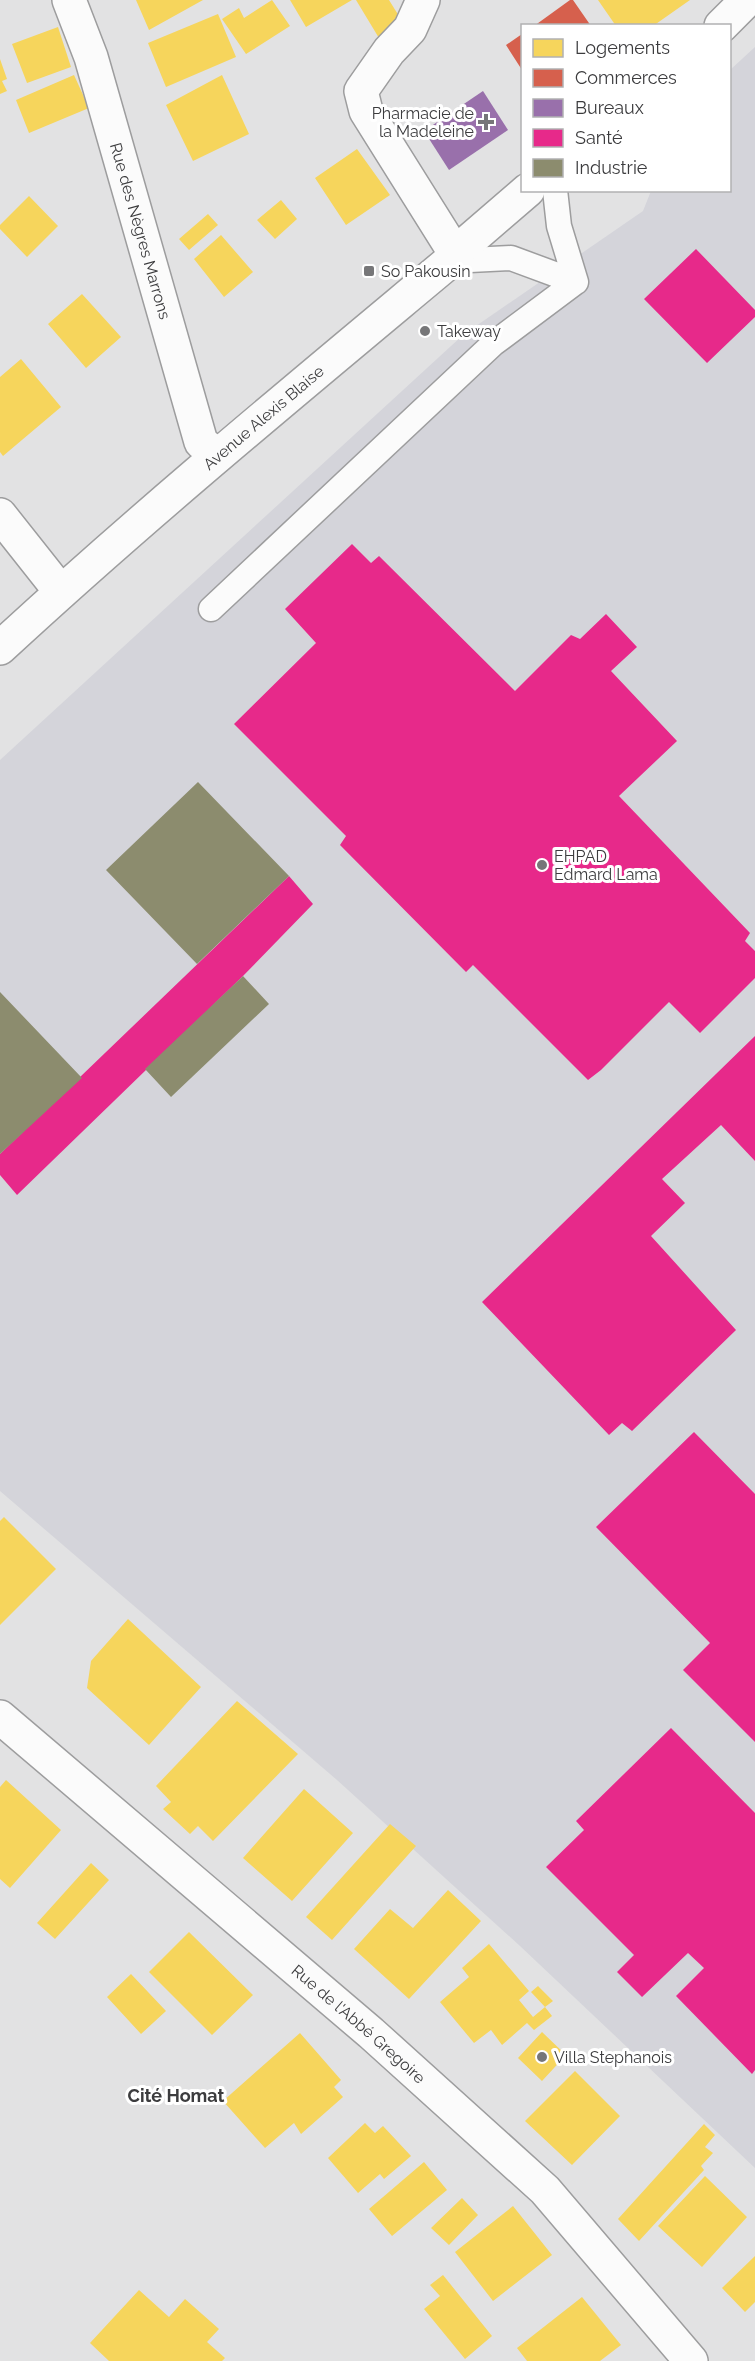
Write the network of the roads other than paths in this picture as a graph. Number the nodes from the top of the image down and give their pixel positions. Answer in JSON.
{"nodes":[{"id":1,"x":69,"y":0,"type":"edge"},
{"id":2,"x":423,"y":0,"type":"edge"},
{"id":3,"x":747,"y":0,"type":"edge"},
{"id":4,"x":723,"y":24,"type":"edge"},
{"id":5,"x":526,"y":192,"type":"edge"},
{"id":6,"x":555,"y":192,"type":"edge"},
{"id":7,"x":452,"y":257,"type":"junction"},
{"id":8,"x":576,"y":282,"type":"junction"},
{"id":9,"x":217,"y":456,"type":"junction"},
{"id":10,"x":0,"y":515,"type":"edge"},
{"id":11,"x":61,"y":592,"type":"junction"},
{"id":12,"x":211,"y":609,"type":"dead end"},
{"id":13,"x":0,"y":648,"type":"edge"},
{"id":14,"x":0,"y":1717,"type":"edge"},
{"id":15,"x":691,"y":2361,"type":"edge"}],
"edges":[{"from":1,"to":9,"type":"street","name":"Rue des Nègres Marrons"},
{"from":2,"to":7,"type":"street"},
{"from":3,"to":4,"type":"street"},
{"from":5,"to":7,"type":"street","name":"Avenue Alexis Blaise"},
{"from":6,"to":8,"type":"lane"},
{"from":7,"to":8,"type":"lane"},
{"from":7,"to":9,"type":"street","name":"Avenue Alexis Blaise"},
{"from":8,"to":12,"type":"lane"},
{"from":9,"to":11,"type":"street","name":"Avenue Alexis Blaise"},
{"from":10,"to":11,"type":"street"},
{"from":11,"to":13,"type":"street","name":"Avenue Alexis Blaise"},
{"from":14,"to":15,"type":"street","name":"Rue de l'Abbé Gregoire"}]}
